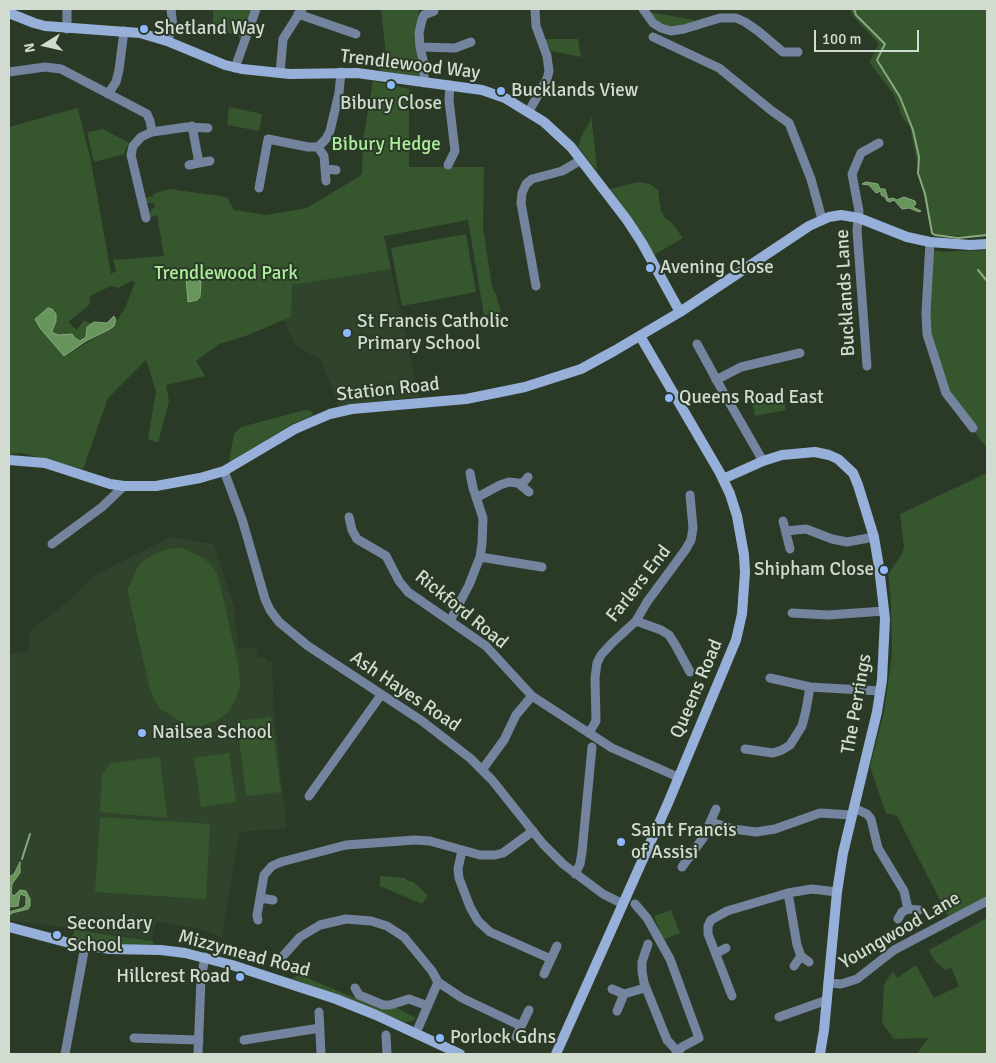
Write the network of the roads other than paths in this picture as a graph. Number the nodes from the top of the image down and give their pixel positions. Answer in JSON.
{"nodes":[{"id":1,"x":67,"y":9,"type":"edge"},
{"id":2,"x":171,"y":9,"type":"edge"},
{"id":3,"x":256,"y":9,"type":"edge"},
{"id":4,"x":536,"y":9,"type":"edge"},
{"id":5,"x":643,"y":9,"type":"edge"},
{"id":6,"x":434,"y":11,"type":"dead end"},
{"id":7,"x":300,"y":12,"type":"edge"},
{"id":8,"x":422,"y":12,"type":"edge"},
{"id":9,"x":9,"y":13,"type":"edge"},
{"id":10,"x":67,"y":29,"type":"junction"},
{"id":11,"x":124,"y":31,"type":"junction"},
{"id":12,"x":351,"y":34,"type":"dead end"},
{"id":13,"x":653,"y":37,"type":"dead end"},
{"id":14,"x":167,"y":41,"type":"junction"},
{"id":15,"x":472,"y":42,"type":"dead end"},
{"id":16,"x":420,"y":47,"type":"junction"},
{"id":17,"x":798,"y":52,"type":"dead end"},
{"id":18,"x":235,"y":68,"type":"junction"},
{"id":19,"x":9,"y":72,"type":"edge"},
{"id":20,"x":341,"y":72,"type":"junction"},
{"id":21,"x":280,"y":73,"type":"junction"},
{"id":22,"x":424,"y":82,"type":"junction"},
{"id":23,"x":450,"y":85,"type":"junction"},
{"id":24,"x":108,"y":94,"type":"junction"},
{"id":25,"x":529,"y":111,"type":"junction"},
{"id":26,"x":192,"y":126,"type":"junction"},
{"id":27,"x":208,"y":128,"type":"dead end"},
{"id":28,"x":152,"y":132,"type":"junction"},
{"id":29,"x":879,"y":143,"type":"dead end"},
{"id":30,"x":318,"y":147,"type":"junction"},
{"id":31,"x":581,"y":160,"type":"junction"},
{"id":32,"x":210,"y":161,"type":"dead end"},
{"id":33,"x":199,"y":163,"type":"junction"},
{"id":34,"x":189,"y":165,"type":"dead end"},
{"id":35,"x":448,"y":165,"type":"dead end"},
{"id":36,"x":325,"y":169,"type":"junction"},
{"id":37,"x":336,"y":170,"type":"dead end"},
{"id":38,"x":326,"y":181,"type":"dead end"},
{"id":39,"x":259,"y":188,"type":"dead end"},
{"id":40,"x":146,"y":218,"type":"dead end"},
{"id":41,"x":858,"y":218,"type":"junction"},
{"id":42,"x":822,"y":219,"type":"junction"},
{"id":43,"x":930,"y":242,"type":"junction"},
{"id":44,"x":987,"y":244,"type":"edge"},
{"id":45,"x":536,"y":286,"type":"dead end"},
{"id":46,"x":680,"y":312,"type":"junction"},
{"id":47,"x":640,"y":336,"type":"junction"},
{"id":48,"x":702,"y":347,"type":"dead end"},
{"id":49,"x":796,"y":357,"type":"dead end"},
{"id":50,"x":867,"y":366,"type":"dead end"},
{"id":51,"x":716,"y":380,"type":"junction"},
{"id":52,"x":973,"y":428,"type":"dead end"},
{"id":53,"x":9,"y":460,"type":"edge"},
{"id":54,"x":763,"y":460,"type":"junction"},
{"id":55,"x":224,"y":470,"type":"junction"},
{"id":56,"x":470,"y":473,"type":"dead end"},
{"id":57,"x":528,"y":477,"type":"dead end"},
{"id":58,"x":723,"y":479,"type":"junction"},
{"id":59,"x":521,"y":485,"type":"junction"},
{"id":60,"x":124,"y":486,"type":"junction"},
{"id":61,"x":529,"y":492,"type":"dead end"},
{"id":62,"x":690,"y":495,"type":"dead end"},
{"id":63,"x":476,"y":498,"type":"junction"},
{"id":64,"x":347,"y":520,"type":"dead end"},
{"id":65,"x":783,"y":521,"type":"dead end"},
{"id":66,"x":786,"y":532,"type":"junction"},
{"id":67,"x":874,"y":537,"type":"junction"},
{"id":68,"x":52,"y":544,"type":"dead end"},
{"id":69,"x":790,"y":549,"type":"dead end"},
{"id":70,"x":480,"y":557,"type":"junction"},
{"id":71,"x":542,"y":567,"type":"dead end"},
{"id":72,"x":884,"y":611,"type":"junction"},
{"id":73,"x":798,"y":616,"type":"dead end"},
{"id":74,"x":450,"y":621,"type":"junction"},
{"id":75,"x":636,"y":621,"type":"junction"},
{"id":76,"x":690,"y":667,"type":"dead end"},
{"id":77,"x":770,"y":678,"type":"dead end"},
{"id":78,"x":810,"y":687,"type":"junction"},
{"id":79,"x":880,"y":691,"type":"junction"},
{"id":80,"x":381,"y":695,"type":"junction"},
{"id":81,"x":532,"y":696,"type":"junction"},
{"id":82,"x":589,"y":733,"type":"junction"},
{"id":83,"x":592,"y":747,"type":"dead end"},
{"id":84,"x":745,"y":749,"type":"dead end"},
{"id":85,"x":482,"y":770,"type":"junction"},
{"id":86,"x":678,"y":777,"type":"junction"},
{"id":87,"x":310,"y":796,"type":"dead end"},
{"id":88,"x":716,"y":809,"type":"dead end"},
{"id":89,"x":853,"y":812,"type":"junction"},
{"id":90,"x":711,"y":822,"type":"junction"},
{"id":91,"x":533,"y":831,"type":"junction"},
{"id":92,"x":462,"y":850,"type":"junction"},
{"id":93,"x":687,"y":864,"type":"dead end"},
{"id":94,"x":574,"y":874,"type":"junction"},
{"id":95,"x":837,"y":892,"type":"junction"},
{"id":96,"x":788,"y":893,"type":"junction"},
{"id":97,"x":260,"y":898,"type":"junction"},
{"id":98,"x":273,"y":900,"type":"dead end"},
{"id":99,"x":987,"y":901,"type":"edge"},
{"id":100,"x":623,"y":904,"type":"junction"},
{"id":101,"x":635,"y":904,"type":"dead end"},
{"id":102,"x":908,"y":909,"type":"junction"},
{"id":103,"x":920,"y":910,"type":"dead end"},
{"id":104,"x":898,"y":919,"type":"dead end"},
{"id":105,"x":258,"y":920,"type":"dead end"},
{"id":106,"x":9,"y":927,"type":"edge"},
{"id":107,"x":85,"y":946,"type":"junction"},
{"id":108,"x":557,"y":946,"type":"dead end"},
{"id":109,"x":649,"y":948,"type":"dead end"},
{"id":110,"x":726,"y":948,"type":"dead end"},
{"id":111,"x":717,"y":954,"type":"junction"},
{"id":112,"x":205,"y":957,"type":"junction"},
{"id":113,"x":284,"y":957,"type":"dead end"},
{"id":114,"x":551,"y":959,"type":"junction"},
{"id":115,"x":794,"y":966,"type":"dead end"},
{"id":116,"x":544,"y":974,"type":"dead end"},
{"id":117,"x":438,"y":982,"type":"junction"},
{"id":118,"x":828,"y":984,"type":"junction"},
{"id":119,"x":726,"y":985,"type":"junction"},
{"id":120,"x":355,"y":988,"type":"dead end"},
{"id":121,"x":646,"y":988,"type":"junction"},
{"id":122,"x":717,"y":988,"type":"dead end"},
{"id":123,"x":612,"y":989,"type":"dead end"},
{"id":124,"x":624,"y":994,"type":"junction"},
{"id":125,"x":732,"y":996,"type":"dead end"},
{"id":126,"x":827,"y":1000,"type":"junction"},
{"id":127,"x":428,"y":1006,"type":"junction"},
{"id":128,"x":529,"y":1010,"type":"dead end"},
{"id":129,"x":616,"y":1011,"type":"dead end"},
{"id":130,"x":319,"y":1012,"type":"dead end"},
{"id":131,"x":784,"y":1017,"type":"dead end"},
{"id":132,"x":521,"y":1026,"type":"junction"},
{"id":133,"x":320,"y":1028,"type":"junction"},
{"id":134,"x":416,"y":1033,"type":"junction"},
{"id":135,"x":134,"y":1037,"type":"dead end"},
{"id":136,"x":516,"y":1037,"type":"dead end"},
{"id":137,"x":388,"y":1038,"type":"dead end"},
{"id":138,"x":199,"y":1040,"type":"junction"},
{"id":139,"x":244,"y":1040,"type":"dead end"},
{"id":140,"x":677,"y":1053,"type":"edge"},
{"id":141,"x":65,"y":1054,"type":"edge"},
{"id":142,"x":198,"y":1054,"type":"edge"},
{"id":143,"x":321,"y":1054,"type":"edge"},
{"id":144,"x":387,"y":1054,"type":"edge"},
{"id":145,"x":460,"y":1054,"type":"edge"},
{"id":146,"x":556,"y":1054,"type":"edge"},
{"id":147,"x":820,"y":1054,"type":"edge"}],
"edges":[{"from":1,"to":10,"type":"street"},
{"from":2,"to":14,"type":"street"},
{"from":3,"to":18,"type":"street"},
{"from":4,"to":25,"type":"street"},
{"from":5,"to":17,"type":"street"},
{"from":6,"to":8,"type":"street"},
{"from":7,"to":12,"type":"street"},
{"from":7,"to":21,"type":"street"},
{"from":8,"to":16,"type":"street"},
{"from":9,"to":10,"type":"street","name":"Trendlewood Way"},
{"from":10,"to":11,"type":"street","name":"Trendlewood Way"},
{"from":11,"to":14,"type":"street","name":"Trendlewood Way"},
{"from":11,"to":24,"type":"street"},
{"from":13,"to":42,"type":"street"},
{"from":14,"to":18,"type":"street","name":"Trendlewood Way"},
{"from":15,"to":16,"type":"street"},
{"from":16,"to":22,"type":"street"},
{"from":18,"to":21,"type":"street","name":"Trendlewood Way"},
{"from":19,"to":24,"type":"street"},
{"from":20,"to":21,"type":"street","name":"Trendlewood Way"},
{"from":20,"to":22,"type":"street","name":"Trendlewood Way"},
{"from":20,"to":30,"type":"street"},
{"from":22,"to":23,"type":"street","name":"Trendlewood Way"},
{"from":23,"to":25,"type":"street","name":"Trendlewood Way"},
{"from":23,"to":35,"type":"street"},
{"from":24,"to":28,"type":"street"},
{"from":25,"to":31,"type":"street","name":"Trendlewood Way"},
{"from":26,"to":27,"type":"street"},
{"from":26,"to":28,"type":"street"},
{"from":26,"to":33,"type":"street"},
{"from":28,"to":40,"type":"street"},
{"from":29,"to":41,"type":"street","name":"Bucklands Lane"},
{"from":30,"to":36,"type":"street"},
{"from":30,"to":39,"type":"street"},
{"from":31,"to":45,"type":"street"},
{"from":31,"to":46,"type":"street","name":"Trendlewood Way"},
{"from":32,"to":33,"type":"street"},
{"from":33,"to":34,"type":"street"},
{"from":36,"to":37,"type":"street"},
{"from":36,"to":38,"type":"street"},
{"from":41,"to":42,"type":"street"},
{"from":41,"to":43,"type":"street"},
{"from":41,"to":50,"type":"street","name":"Bucklands Lane"},
{"from":42,"to":46,"type":"street","name":"Station Road"},
{"from":43,"to":44,"type":"street"},
{"from":43,"to":52,"type":"street"},
{"from":46,"to":47,"type":"street","name":"Station Road"},
{"from":47,"to":55,"type":"street","name":"Station Road"},
{"from":47,"to":58,"type":"street","name":"Queens Road"},
{"from":48,"to":51,"type":"street"},
{"from":49,"to":51,"type":"street"},
{"from":51,"to":54,"type":"street"},
{"from":53,"to":60,"type":"street","name":"Station Road"},
{"from":54,"to":58,"type":"street","name":"The Perrings"},
{"from":54,"to":67,"type":"street","name":"The Perrings"},
{"from":55,"to":60,"type":"street","name":"Station Road"},
{"from":55,"to":80,"type":"street","name":"Ash Hayes Road"},
{"from":56,"to":63,"type":"street"},
{"from":57,"to":59,"type":"street"},
{"from":58,"to":86,"type":"street","name":"Queens Road"},
{"from":59,"to":61,"type":"street"},
{"from":59,"to":63,"type":"street"},
{"from":60,"to":68,"type":"street"},
{"from":62,"to":75,"type":"street","name":"Farlers End"},
{"from":63,"to":70,"type":"street"},
{"from":64,"to":74,"type":"street","name":"Rickford Road"},
{"from":65,"to":66,"type":"street"},
{"from":66,"to":67,"type":"street"},
{"from":66,"to":69,"type":"street"},
{"from":67,"to":72,"type":"street","name":"The Perrings"},
{"from":70,"to":71,"type":"street"},
{"from":70,"to":74,"type":"street"},
{"from":72,"to":73,"type":"street"},
{"from":72,"to":79,"type":"street","name":"The Perrings"},
{"from":74,"to":81,"type":"street","name":"Rickford Road"},
{"from":75,"to":76,"type":"street"},
{"from":75,"to":82,"type":"street","name":"Farlers End"},
{"from":77,"to":78,"type":"street"},
{"from":78,"to":79,"type":"street"},
{"from":78,"to":84,"type":"street"},
{"from":79,"to":89,"type":"street","name":"The Perrings"},
{"from":80,"to":85,"type":"street","name":"Ash Hayes Road"},
{"from":80,"to":87,"type":"street"},
{"from":81,"to":82,"type":"street","name":"Rickford Road"},
{"from":81,"to":85,"type":"street"},
{"from":82,"to":86,"type":"street","name":"Rickford Road"},
{"from":83,"to":94,"type":"street"},
{"from":85,"to":91,"type":"street","name":"Ash Hayes Road"},
{"from":86,"to":100,"type":"street","name":"Queens Road"},
{"from":88,"to":90,"type":"street"},
{"from":89,"to":90,"type":"street"},
{"from":89,"to":95,"type":"street","name":"The Perrings"},
{"from":89,"to":102,"type":"street"},
{"from":90,"to":93,"type":"street"},
{"from":91,"to":92,"type":"street"},
{"from":91,"to":94,"type":"street","name":"Ash Hayes Road"},
{"from":92,"to":97,"type":"street"},
{"from":92,"to":114,"type":"street"},
{"from":94,"to":100,"type":"street","name":"Ash Hayes Road"},
{"from":95,"to":96,"type":"street"},
{"from":95,"to":118,"type":"street","name":"The Perrings"},
{"from":96,"to":111,"type":"street"},
{"from":96,"to":115,"type":"street"},
{"from":97,"to":98,"type":"street"},
{"from":97,"to":105,"type":"street"},
{"from":99,"to":118,"type":"street","name":"Youngwood Lane"},
{"from":100,"to":146,"type":"street","name":"Queens Road"},
{"from":101,"to":140,"type":"street"},
{"from":102,"to":103,"type":"street"},
{"from":102,"to":104,"type":"street"},
{"from":106,"to":107,"type":"street","name":"Mizzymead Road"},
{"from":107,"to":112,"type":"street","name":"Mizzymead Road"},
{"from":107,"to":141,"type":"street"},
{"from":108,"to":114,"type":"street"},
{"from":109,"to":121,"type":"street"},
{"from":110,"to":111,"type":"street"},
{"from":111,"to":119,"type":"street"},
{"from":112,"to":134,"type":"street","name":"Mizzymead Road"},
{"from":112,"to":138,"type":"street"},
{"from":113,"to":117,"type":"street"},
{"from":114,"to":116,"type":"street"},
{"from":117,"to":127,"type":"street"},
{"from":117,"to":132,"type":"street"},
{"from":118,"to":126,"type":"street","name":"The Perrings"},
{"from":119,"to":122,"type":"street"},
{"from":119,"to":125,"type":"street"},
{"from":120,"to":127,"type":"street"},
{"from":121,"to":124,"type":"street"},
{"from":121,"to":140,"type":"street"},
{"from":123,"to":124,"type":"street"},
{"from":124,"to":129,"type":"street"},
{"from":126,"to":131,"type":"street"},
{"from":126,"to":147,"type":"street","name":"The Perrings"},
{"from":127,"to":134,"type":"street"},
{"from":128,"to":132,"type":"street"},
{"from":130,"to":133,"type":"street"},
{"from":132,"to":136,"type":"street"},
{"from":133,"to":139,"type":"street"},
{"from":133,"to":143,"type":"street"},
{"from":134,"to":145,"type":"street","name":"Mizzymead Road"},
{"from":135,"to":138,"type":"street"},
{"from":137,"to":144,"type":"street"},
{"from":138,"to":142,"type":"street"}]}
